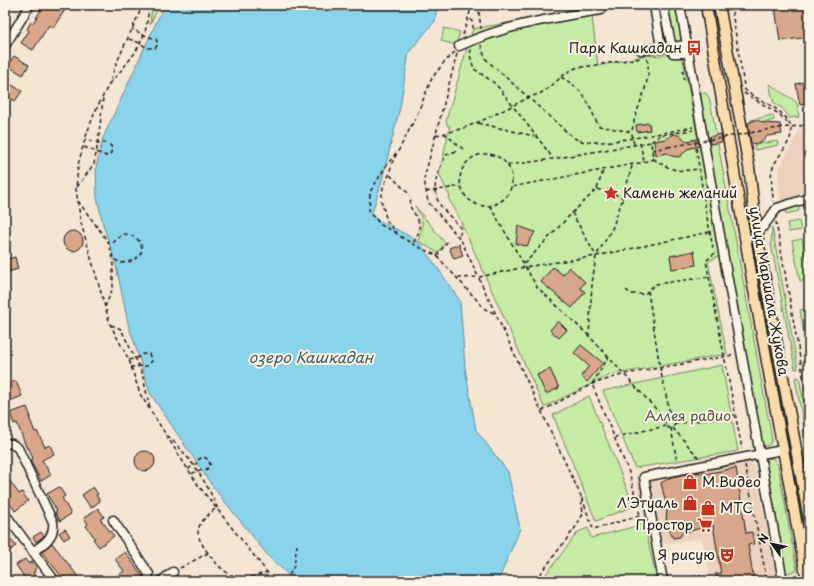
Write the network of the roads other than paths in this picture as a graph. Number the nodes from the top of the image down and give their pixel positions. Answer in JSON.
{"nodes":[{"id":1,"x":30,"y":5,"type":"edge"},
{"id":2,"x":654,"y":5,"type":"edge"},
{"id":3,"x":663,"y":5,"type":"edge"},
{"id":4,"x":680,"y":5,"type":"edge"},
{"id":5,"x":706,"y":5,"type":"edge"},
{"id":6,"x":719,"y":5,"type":"edge"},
{"id":7,"x":601,"y":10,"type":"dead end"},
{"id":8,"x":5,"y":46,"type":"edge"},
{"id":9,"x":672,"y":47,"type":"junction"},
{"id":10,"x":459,"y":48,"type":"road end"},
{"id":11,"x":661,"y":48,"type":"junction"},
{"id":12,"x":688,"y":49,"type":"junction"},
{"id":13,"x":641,"y":50,"type":"dead end"},
{"id":14,"x":809,"y":199,"type":"edge"},
{"id":15,"x":757,"y":234,"type":"junction"},
{"id":16,"x":5,"y":443,"type":"edge"},
{"id":17,"x":782,"y":450,"type":"junction"},
{"id":18,"x":760,"y":454,"type":"junction"},
{"id":19,"x":805,"y":479,"type":"edge"},
{"id":20,"x":5,"y":514,"type":"edge"},
{"id":21,"x":113,"y":520,"type":"dead end"},
{"id":22,"x":809,"y":520,"type":"edge"},
{"id":23,"x":33,"y":552,"type":"junction"},
{"id":24,"x":173,"y":572,"type":"road end"},
{"id":25,"x":54,"y":581,"type":"edge"},
{"id":26,"x":148,"y":581,"type":"edge"},
{"id":27,"x":161,"y":581,"type":"edge"},
{"id":28,"x":663,"y":581,"type":"edge"},
{"id":29,"x":783,"y":581,"type":"edge"},
{"id":30,"x":807,"y":581,"type":"edge"}],
"edges":[{"from":1,"to":8,"type":"street"},
{"from":2,"to":11,"type":"street"},
{"from":3,"to":9,"type":"street"},
{"from":4,"to":12,"type":"street"},
{"from":5,"to":17,"type":"main road","name":"улица Маршала Жукова"},
{"from":6,"to":15,"type":"main road","name":"улица Маршала Жукова"},
{"from":7,"to":10,"type":"street"},
{"from":9,"to":11,"type":"street"},
{"from":9,"to":12,"type":"street"},
{"from":11,"to":13,"type":"street"},
{"from":12,"to":18,"type":"street"},
{"from":14,"to":15,"type":"street"},
{"from":15,"to":19,"type":"main road","name":"улица Маршала Жукова"},
{"from":16,"to":23,"type":"street"},
{"from":17,"to":18,"type":"street"},
{"from":17,"to":30,"type":"main road","name":"улица Маршала Жукова"},
{"from":18,"to":28,"type":"street"},
{"from":18,"to":29,"type":"street"},
{"from":19,"to":22,"type":"main road","name":"улица Маршала Жукова"},
{"from":20,"to":23,"type":"street"},
{"from":21,"to":26,"type":"street"},
{"from":23,"to":25,"type":"street"},
{"from":24,"to":27,"type":"street"}]}
